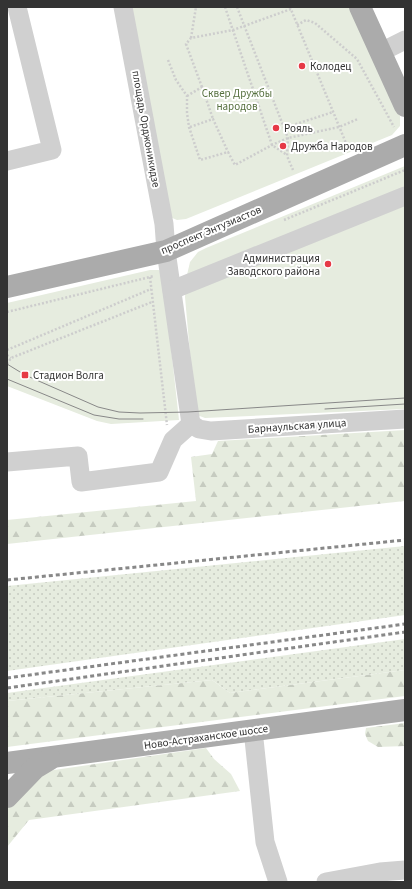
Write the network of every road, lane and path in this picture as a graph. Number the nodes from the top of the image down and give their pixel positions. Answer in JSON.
{"nodes":[{"id":1,"x":17,"y":7,"type":"edge"},
{"id":2,"x":123,"y":7,"type":"edge"},
{"id":3,"x":196,"y":7,"type":"edge"},
{"id":4,"x":225,"y":7,"type":"edge"},
{"id":5,"x":237,"y":7,"type":"edge"},
{"id":6,"x":360,"y":7,"type":"edge"},
{"id":7,"x":290,"y":8,"type":"edge"},
{"id":8,"x":298,"y":25,"type":"junction"},
{"id":9,"x":244,"y":26,"type":"junction"},
{"id":10,"x":233,"y":30,"type":"junction"},
{"id":11,"x":191,"y":38,"type":"junction"},
{"id":12,"x":405,"y":40,"type":"edge"},
{"id":13,"x":381,"y":52,"type":"junction"},
{"id":14,"x":168,"y":60,"type":"dead end"},
{"id":15,"x":202,"y":87,"type":"junction"},
{"id":16,"x":187,"y":96,"type":"junction"},
{"id":17,"x":405,"y":106,"type":"edge"},
{"id":18,"x":333,"y":112,"type":"junction"},
{"id":19,"x":213,"y":119,"type":"junction"},
{"id":20,"x":358,"y":119,"type":"dead end"},
{"id":21,"x":189,"y":127,"type":"junction"},
{"id":22,"x":339,"y":127,"type":"junction"},
{"id":23,"x":284,"y":128,"type":"junction"},
{"id":24,"x":400,"y":136,"type":"edge"},
{"id":25,"x":288,"y":138,"type":"junction"},
{"id":26,"x":272,"y":145,"type":"junction"},
{"id":27,"x":348,"y":148,"type":"dead end"},
{"id":28,"x":228,"y":152,"type":"junction"},
{"id":29,"x":287,"y":156,"type":"junction"},
{"id":30,"x":7,"y":161,"type":"edge"},
{"id":31,"x":293,"y":170,"type":"dead end"},
{"id":32,"x":405,"y":170,"type":"edge"},
{"id":33,"x":405,"y":196,"type":"edge"},
{"id":34,"x":308,"y":209,"type":"dead end"},
{"id":35,"x":166,"y":251,"type":"junction"},
{"id":36,"x":150,"y":278,"type":"dead end"},
{"id":37,"x":7,"y":287,"type":"edge"},
{"id":38,"x":151,"y":289,"type":"junction"},
{"id":39,"x":172,"y":290,"type":"junction"},
{"id":40,"x":152,"y":302,"type":"junction"},
{"id":41,"x":7,"y":350,"type":"edge"},
{"id":42,"x":7,"y":355,"type":"edge"},
{"id":43,"x":11,"y":358,"type":"junction"},
{"id":44,"x":7,"y":364,"type":"edge"},
{"id":45,"x":405,"y":419,"type":"edge"},
{"id":46,"x":191,"y":424,"type":"junction"},
{"id":47,"x":173,"y":440,"type":"junction"},
{"id":48,"x":7,"y":462,"type":"edge"},
{"id":49,"x":405,"y":710,"type":"edge"},
{"id":50,"x":253,"y":730,"type":"junction"},
{"id":51,"x":53,"y":758,"type":"junction"},
{"id":52,"x":7,"y":763,"type":"edge"},
{"id":53,"x":7,"y":797,"type":"edge"},
{"id":54,"x":405,"y":870,"type":"edge"},
{"id":55,"x":278,"y":882,"type":"edge"},
{"id":56,"x":326,"y":882,"type":"edge"}],
"edges":[{"from":1,"to":30,"type":"street"},
{"from":2,"to":35,"type":"street","name":"площадь Орджоникидзе"},
{"from":3,"to":11,"type":"path"},
{"from":4,"to":10,"type":"path"},
{"from":5,"to":9,"type":"path"},
{"from":6,"to":13,"type":"main road"},
{"from":7,"to":8,"type":"path"},
{"from":7,"to":9,"type":"path"},
{"from":8,"to":18,"type":"path"},
{"from":8,"to":24,"type":"path"},
{"from":9,"to":10,"type":"path"},
{"from":9,"to":23,"type":"path"},
{"from":10,"to":11,"type":"path"},
{"from":10,"to":26,"type":"path"},
{"from":11,"to":15,"type":"path"},
{"from":12,"to":13,"type":"street"},
{"from":13,"to":17,"type":"main road"},
{"from":14,"to":16,"type":"path"},
{"from":15,"to":16,"type":"path"},
{"from":15,"to":19,"type":"path"},
{"from":16,"to":21,"type":"path"},
{"from":18,"to":22,"type":"path"},
{"from":18,"to":23,"type":"path"},
{"from":19,"to":21,"type":"path"},
{"from":19,"to":28,"type":"path"},
{"from":20,"to":22,"type":"path"},
{"from":21,"to":28,"type":"path"},
{"from":22,"to":25,"type":"path"},
{"from":22,"to":27,"type":"path"},
{"from":23,"to":25,"type":"path"},
{"from":24,"to":35,"type":"main road","name":"проспект Энтузиастов"},
{"from":25,"to":26,"type":"path"},
{"from":25,"to":29,"type":"path"},
{"from":26,"to":28,"type":"path"},
{"from":26,"to":29,"type":"path"},
{"from":29,"to":31,"type":"path"},
{"from":32,"to":34,"type":"path"},
{"from":33,"to":39,"type":"street"},
{"from":35,"to":37,"type":"main road","name":"проспект Энтузиастов"},
{"from":35,"to":39,"type":"street","name":"площадь Орджоникидзе"},
{"from":36,"to":38,"type":"path"},
{"from":38,"to":40,"type":"path"},
{"from":38,"to":41,"type":"path"},
{"from":39,"to":46,"type":"street","name":"площадь Орджоникидзе"},
{"from":40,"to":43,"type":"path"},
{"from":40,"to":47,"type":"path"},
{"from":42,"to":43,"type":"path"},
{"from":43,"to":44,"type":"path"},
{"from":45,"to":46,"type":"street","name":"Барнаульская улица"},
{"from":46,"to":47,"type":"street"},
{"from":47,"to":48,"type":"street"},
{"from":49,"to":50,"type":"main road","name":"Ново-Астраханское шоссе"},
{"from":50,"to":51,"type":"main road","name":"Ново-Астраханское шоссе"},
{"from":50,"to":55,"type":"street"},
{"from":51,"to":52,"type":"main road","name":"Ново-Астраханское шоссе"},
{"from":51,"to":53,"type":"main road"},
{"from":54,"to":56,"type":"street"}]}
